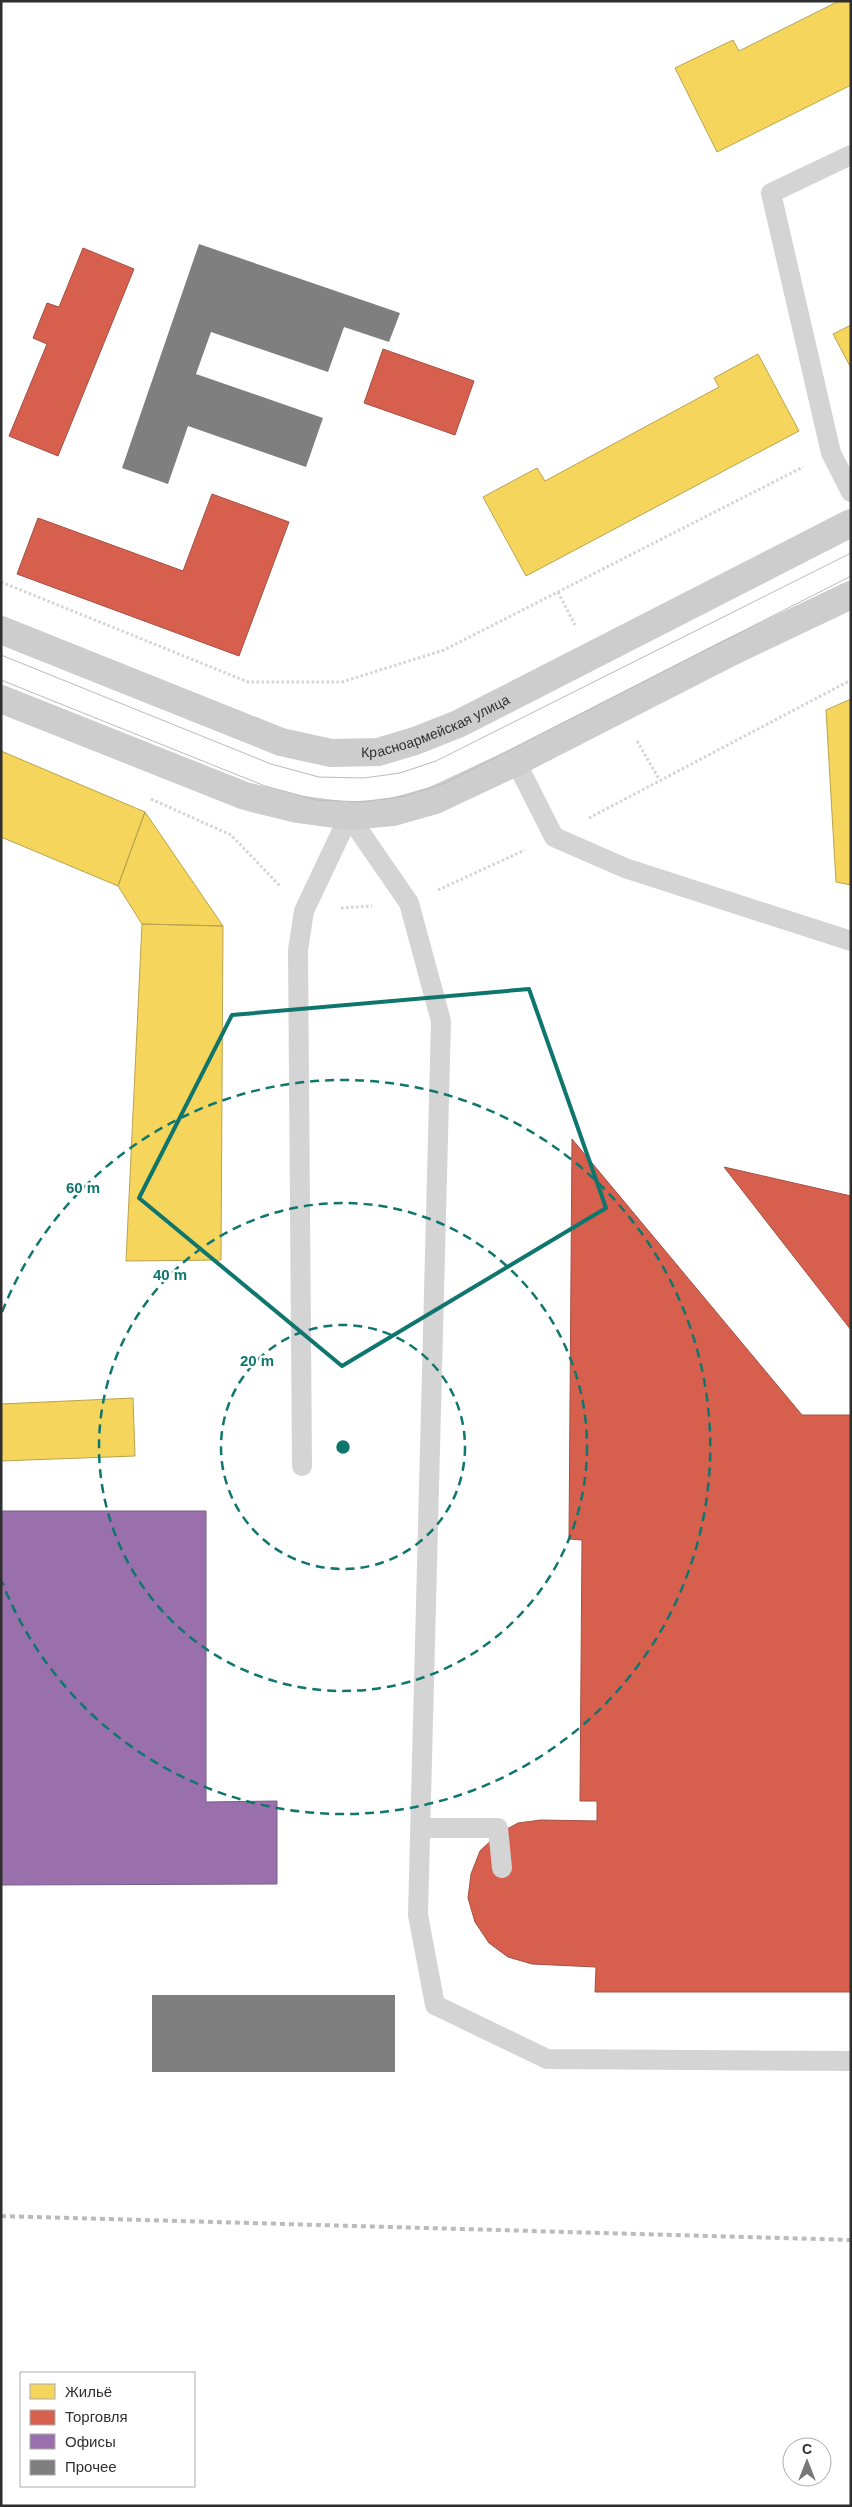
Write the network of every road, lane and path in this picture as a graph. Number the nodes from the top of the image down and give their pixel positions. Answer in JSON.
{"nodes":[{"id":1,"x":851,"y":155,"type":"edge"},
{"id":2,"x":831,"y":453,"type":"junction"},
{"id":3,"x":851,"y":492,"type":"edge"},
{"id":4,"x":851,"y":524,"type":"edge"},
{"id":5,"x":1,"y":582,"type":"edge"},
{"id":6,"x":851,"y":595,"type":"edge"},
{"id":7,"x":1,"y":630,"type":"edge"},
{"id":8,"x":1,"y":699,"type":"edge"},
{"id":9,"x":516,"y":762,"type":"junction"},
{"id":10,"x":349,"y":816,"type":"junction"},
{"id":11,"x":851,"y":941,"type":"edge"},
{"id":12,"x":302,"y":1466,"type":"dead end"},
{"id":13,"x":420,"y":1828,"type":"junction"},
{"id":14,"x":502,"y":1868,"type":"dead end"},
{"id":15,"x":849,"y":2061,"type":"edge"}],
"edges":[{"from":1,"to":2,"type":"lane"},
{"from":2,"to":3,"type":"lane"},
{"from":2,"to":5,"type":"path"},
{"from":4,"to":7,"type":"main road","name":"Красноармейская улица"},
{"from":6,"to":9,"type":"main road"},
{"from":8,"to":10,"type":"main road"},
{"from":9,"to":10,"type":"main road"},
{"from":9,"to":11,"type":"lane"},
{"from":10,"to":12,"type":"lane"},
{"from":10,"to":13,"type":"lane"},
{"from":13,"to":14,"type":"lane"},
{"from":13,"to":15,"type":"lane"}]}
